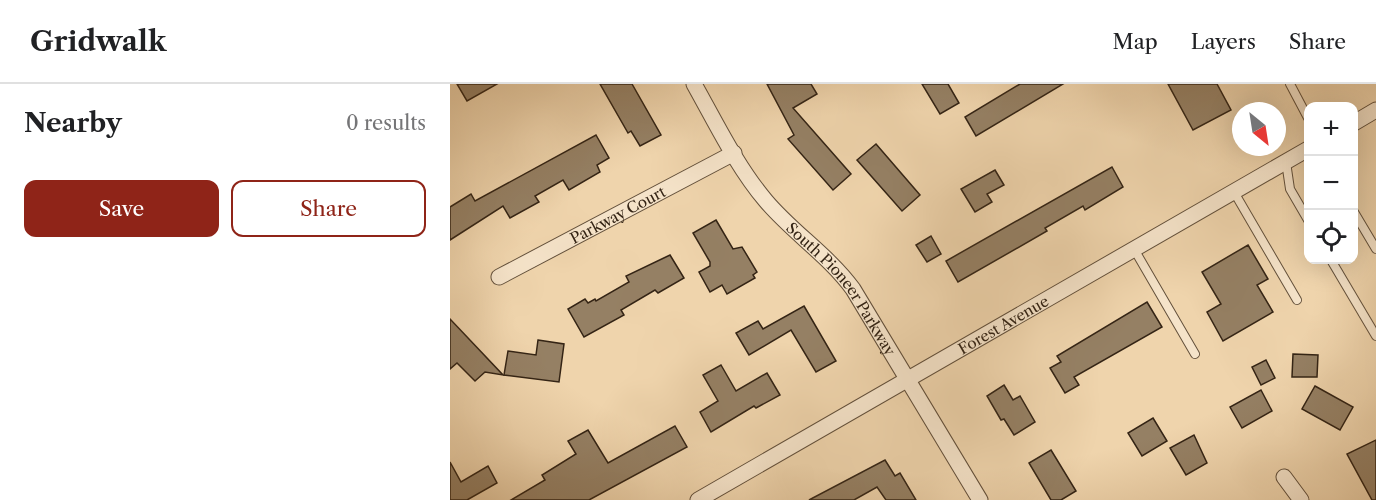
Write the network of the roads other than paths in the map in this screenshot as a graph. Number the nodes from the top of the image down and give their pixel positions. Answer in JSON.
{"nodes":[{"id":1,"x":694,"y":84,"type":"edge"},
{"id":2,"x":1290,"y":84,"type":"edge"},
{"id":3,"x":1304,"y":110,"type":"edge"},
{"id":4,"x":1376,"y":110,"type":"edge"},
{"id":5,"x":1358,"y":120,"type":"edge"},
{"id":6,"x":1304,"y":151,"type":"edge"},
{"id":7,"x":734,"y":153,"type":"junction"},
{"id":8,"x":1286,"y":162,"type":"junction"},
{"id":9,"x":1234,"y":192,"type":"junction"},
{"id":10,"x":1304,"y":212,"type":"edge"},
{"id":11,"x":1358,"y":220,"type":"edge"},
{"id":12,"x":1134,"y":249,"type":"junction"},
{"id":13,"x":1376,"y":249,"type":"edge"},
{"id":14,"x":1333,"y":264,"type":"edge"},
{"id":15,"x":499,"y":277,"type":"dead end"},
{"id":16,"x":1297,"y":300,"type":"dead end"},
{"id":17,"x":1376,"y":336,"type":"edge"},
{"id":18,"x":1195,"y":354,"type":"dead end"},
{"id":19,"x":907,"y":380,"type":"junction"},
{"id":20,"x":1284,"y":477,"type":"dead end"},
{"id":21,"x":698,"y":500,"type":"edge"},
{"id":22,"x":980,"y":500,"type":"edge"},
{"id":23,"x":1301,"y":500,"type":"edge"}],
"edges":[{"from":1,"to":7,"type":"street","name":"South Pioneer Parkway"},
{"from":2,"to":3,"type":"lane"},
{"from":4,"to":5,"type":"street"},
{"from":6,"to":8,"type":"street","name":"Forest Avenue"},
{"from":7,"to":15,"type":"street","name":"Parkway Court"},
{"from":7,"to":19,"type":"street","name":"South Pioneer Parkway"},
{"from":8,"to":9,"type":"street","name":"Forest Avenue"},
{"from":8,"to":10,"type":"lane"},
{"from":9,"to":12,"type":"street","name":"Forest Avenue"},
{"from":9,"to":16,"type":"lane"},
{"from":11,"to":13,"type":"lane"},
{"from":12,"to":18,"type":"lane"},
{"from":12,"to":19,"type":"street","name":"Forest Avenue"},
{"from":14,"to":17,"type":"lane"},
{"from":19,"to":21,"type":"street","name":"Forest Avenue"},
{"from":19,"to":22,"type":"street","name":"South Pioneer Parkway"},
{"from":20,"to":23,"type":"street"}]}
